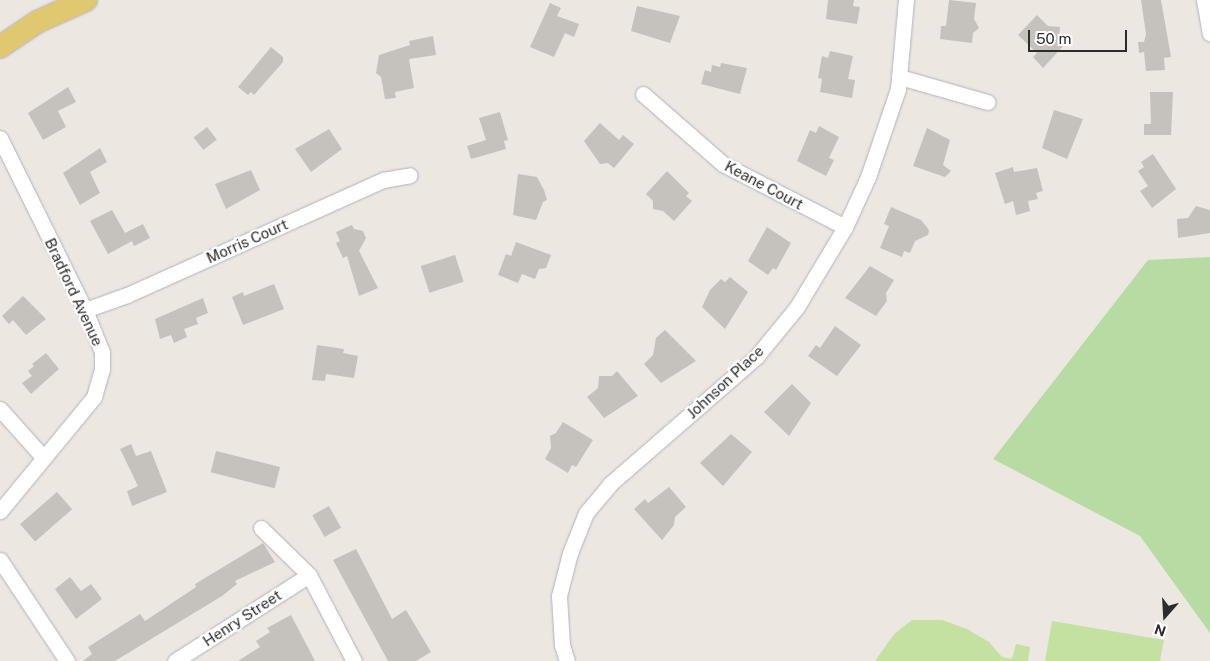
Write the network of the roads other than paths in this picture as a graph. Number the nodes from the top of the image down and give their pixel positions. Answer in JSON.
{"nodes":[{"id":1,"x":86,"y":0,"type":"edge"},
{"id":2,"x":906,"y":0,"type":"edge"},
{"id":3,"x":1204,"y":0,"type":"edge"},
{"id":4,"x":1210,"y":32,"type":"edge"},
{"id":5,"x":0,"y":47,"type":"edge"},
{"id":6,"x":900,"y":77,"type":"junction"},
{"id":7,"x":643,"y":94,"type":"dead end"},
{"id":8,"x":987,"y":102,"type":"dead end"},
{"id":9,"x":0,"y":138,"type":"edge"},
{"id":10,"x":410,"y":175,"type":"dead end"},
{"id":11,"x":845,"y":227,"type":"junction"},
{"id":12,"x":85,"y":310,"type":"junction"},
{"id":13,"x":0,"y":409,"type":"edge"},
{"id":14,"x":43,"y":457,"type":"junction"},
{"id":15,"x":0,"y":511,"type":"edge"},
{"id":16,"x":262,"y":528,"type":"dead end"},
{"id":17,"x":0,"y":560,"type":"edge"},
{"id":18,"x":309,"y":575,"type":"junction"},
{"id":19,"x":67,"y":661,"type":"edge"},
{"id":20,"x":175,"y":661,"type":"edge"},
{"id":21,"x":354,"y":661,"type":"edge"},
{"id":22,"x":567,"y":661,"type":"edge"}],
"edges":[{"from":1,"to":5,"type":"main road"},
{"from":2,"to":6,"type":"street","name":"Johnson Place"},
{"from":3,"to":4,"type":"street"},
{"from":6,"to":8,"type":"street"},
{"from":6,"to":11,"type":"street","name":"Johnson Place"},
{"from":7,"to":11,"type":"street","name":"Keane Court"},
{"from":9,"to":12,"type":"street","name":"Bradford Avenue"},
{"from":10,"to":12,"type":"street","name":"Morris Court"},
{"from":11,"to":22,"type":"street","name":"Johnson Place"},
{"from":12,"to":14,"type":"street","name":"Bradford Avenue"},
{"from":13,"to":14,"type":"street"},
{"from":14,"to":15,"type":"street","name":"Bradford Avenue"},
{"from":16,"to":18,"type":"street"},
{"from":17,"to":19,"type":"street"},
{"from":18,"to":20,"type":"street","name":"Henry Street"},
{"from":18,"to":21,"type":"street"}]}
